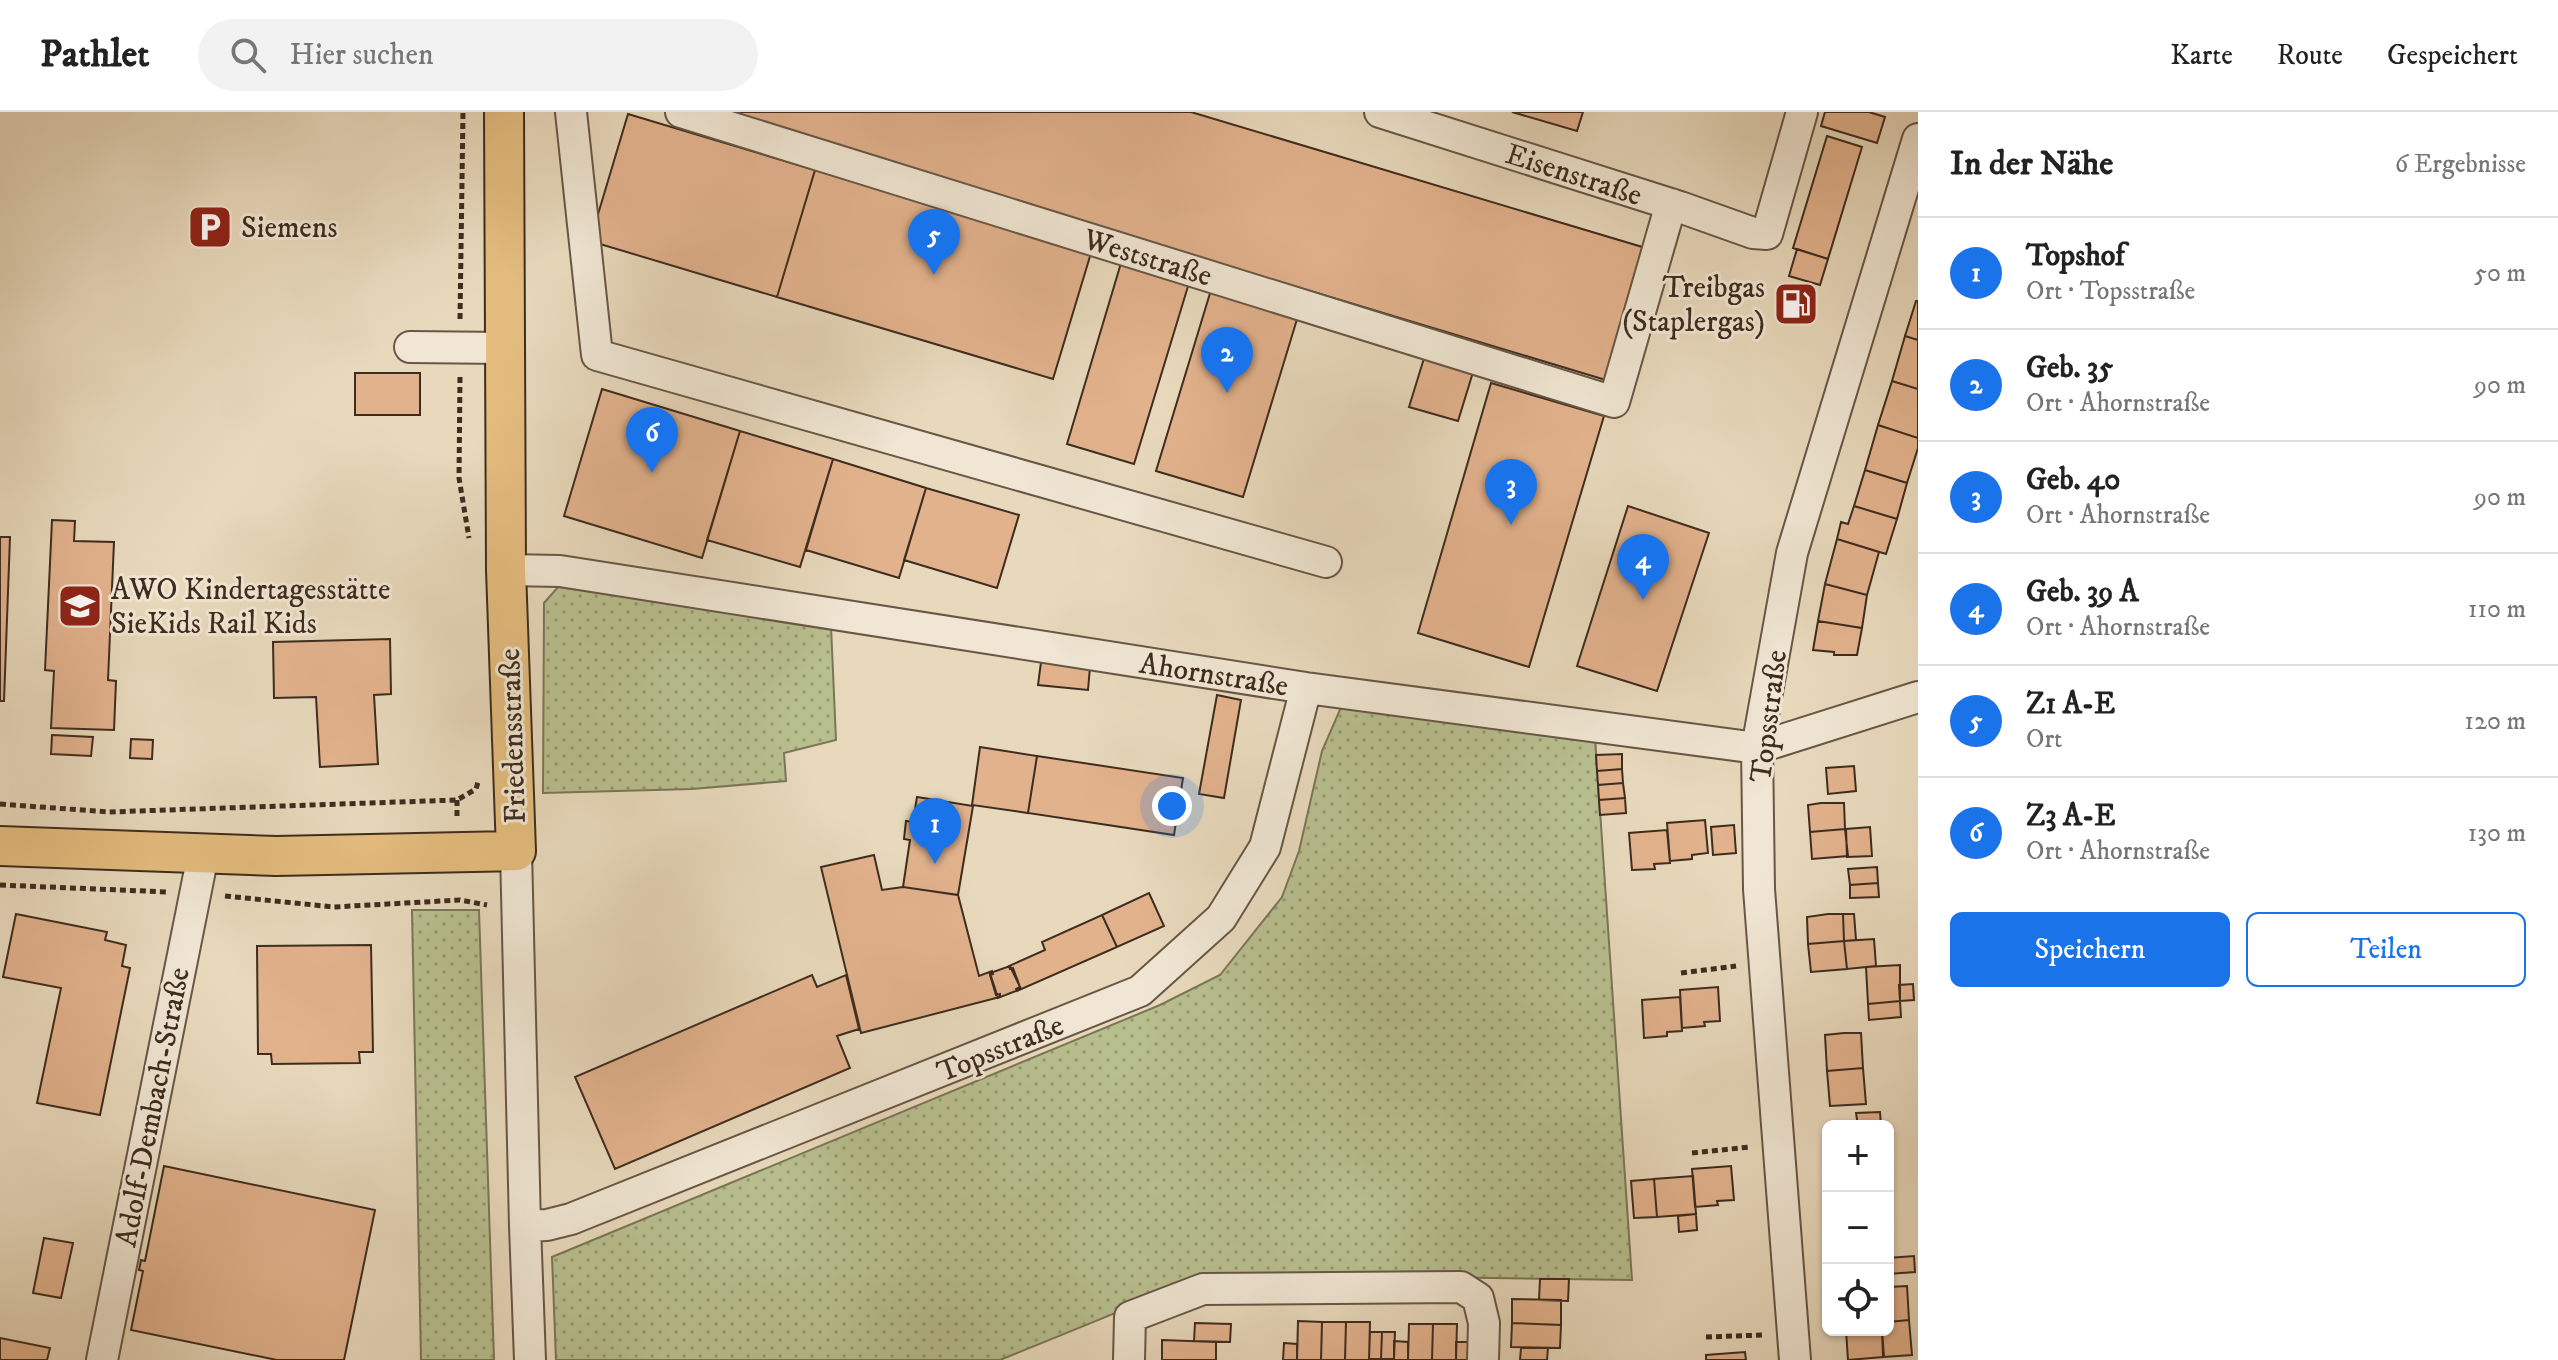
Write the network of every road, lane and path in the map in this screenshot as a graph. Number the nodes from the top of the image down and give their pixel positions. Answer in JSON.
{"nodes":[{"id":1,"x":504,"y":112,"type":"edge"},
{"id":2,"x":571,"y":112,"type":"edge"},
{"id":3,"x":681,"y":112,"type":"edge"},
{"id":4,"x":1380,"y":112,"type":"edge"},
{"id":5,"x":1802,"y":112,"type":"edge"},
{"id":6,"x":1918,"y":139,"type":"edge"},
{"id":7,"x":1671,"y":204,"type":"junction"},
{"id":8,"x":410,"y":347,"type":"dead end"},
{"id":9,"x":505,"y":348,"type":"junction"},
{"id":10,"x":1326,"y":562,"type":"dead end"},
{"id":11,"x":506,"y":570,"type":"junction"},
{"id":12,"x":1306,"y":688,"type":"junction"},
{"id":13,"x":1918,"y":697,"type":"edge"},
{"id":14,"x":1757,"y":748,"type":"junction"},
{"id":15,"x":485,"y":777,"type":"dead end"},
{"id":16,"x":0,"y":804,"type":"edge"},
{"id":17,"x":0,"y":846,"type":"edge"},
{"id":18,"x":516,"y":851,"type":"junction"},
{"id":19,"x":203,"y":855,"type":"junction"},
{"id":20,"x":0,"y":885,"type":"edge"},
{"id":21,"x":195,"y":893,"type":"junction"},
{"id":22,"x":487,"y":905,"type":"dead end"},
{"id":23,"x":1765,"y":963,"type":"junction"},
{"id":24,"x":1681,"y":973,"type":"dead end"},
{"id":25,"x":1778,"y":1144,"type":"junction"},
{"id":26,"x":1692,"y":1153,"type":"dead end"},
{"id":27,"x":525,"y":1226,"type":"junction"},
{"id":28,"x":1706,"y":1337,"type":"dead end"},
{"id":29,"x":1794,"y":1347,"type":"edge"},
{"id":30,"x":102,"y":1360,"type":"edge"},
{"id":31,"x":530,"y":1360,"type":"edge"},
{"id":32,"x":1129,"y":1360,"type":"edge"},
{"id":33,"x":1483,"y":1360,"type":"edge"}],
"edges":[{"from":1,"to":9,"type":"main road","name":"Friedensstraße"},
{"from":2,"to":10,"type":"street"},
{"from":3,"to":7,"type":"street","name":"Weststraße"},
{"from":4,"to":7,"type":"street","name":"Eisenstraße"},
{"from":5,"to":7,"type":"street","name":"Eisenstraße"},
{"from":6,"to":14,"type":"street","name":"Topsstraße"},
{"from":8,"to":9,"type":"street"},
{"from":9,"to":11,"type":"main road","name":"Friedensstraße"},
{"from":11,"to":12,"type":"street","name":"Ahornstraße"},
{"from":11,"to":18,"type":"main road","name":"Friedensstraße"},
{"from":12,"to":14,"type":"street","name":"Ahornstraße"},
{"from":12,"to":27,"type":"street","name":"Topsstraße"},
{"from":13,"to":14,"type":"street","name":"Ahornstraße"},
{"from":14,"to":23,"type":"street","name":"Topsstraße"},
{"from":15,"to":16,"type":"path"},
{"from":17,"to":19,"type":"main road"},
{"from":18,"to":19,"type":"main road"},
{"from":18,"to":27,"type":"street","name":"Friedensstraße"},
{"from":19,"to":21,"type":"street","name":"Adolf-Dembach-Straße"},
{"from":20,"to":21,"type":"path"},
{"from":21,"to":22,"type":"path"},
{"from":21,"to":30,"type":"street","name":"Adolf-Dembach-Straße"},
{"from":23,"to":24,"type":"path"},
{"from":23,"to":25,"type":"street","name":"Topsstraße"},
{"from":25,"to":26,"type":"path"},
{"from":25,"to":29,"type":"street","name":"Topsstraße"},
{"from":27,"to":31,"type":"street","name":"Friedensstraße"},
{"from":28,"to":29,"type":"path"},
{"from":32,"to":33,"type":"street"}]}
